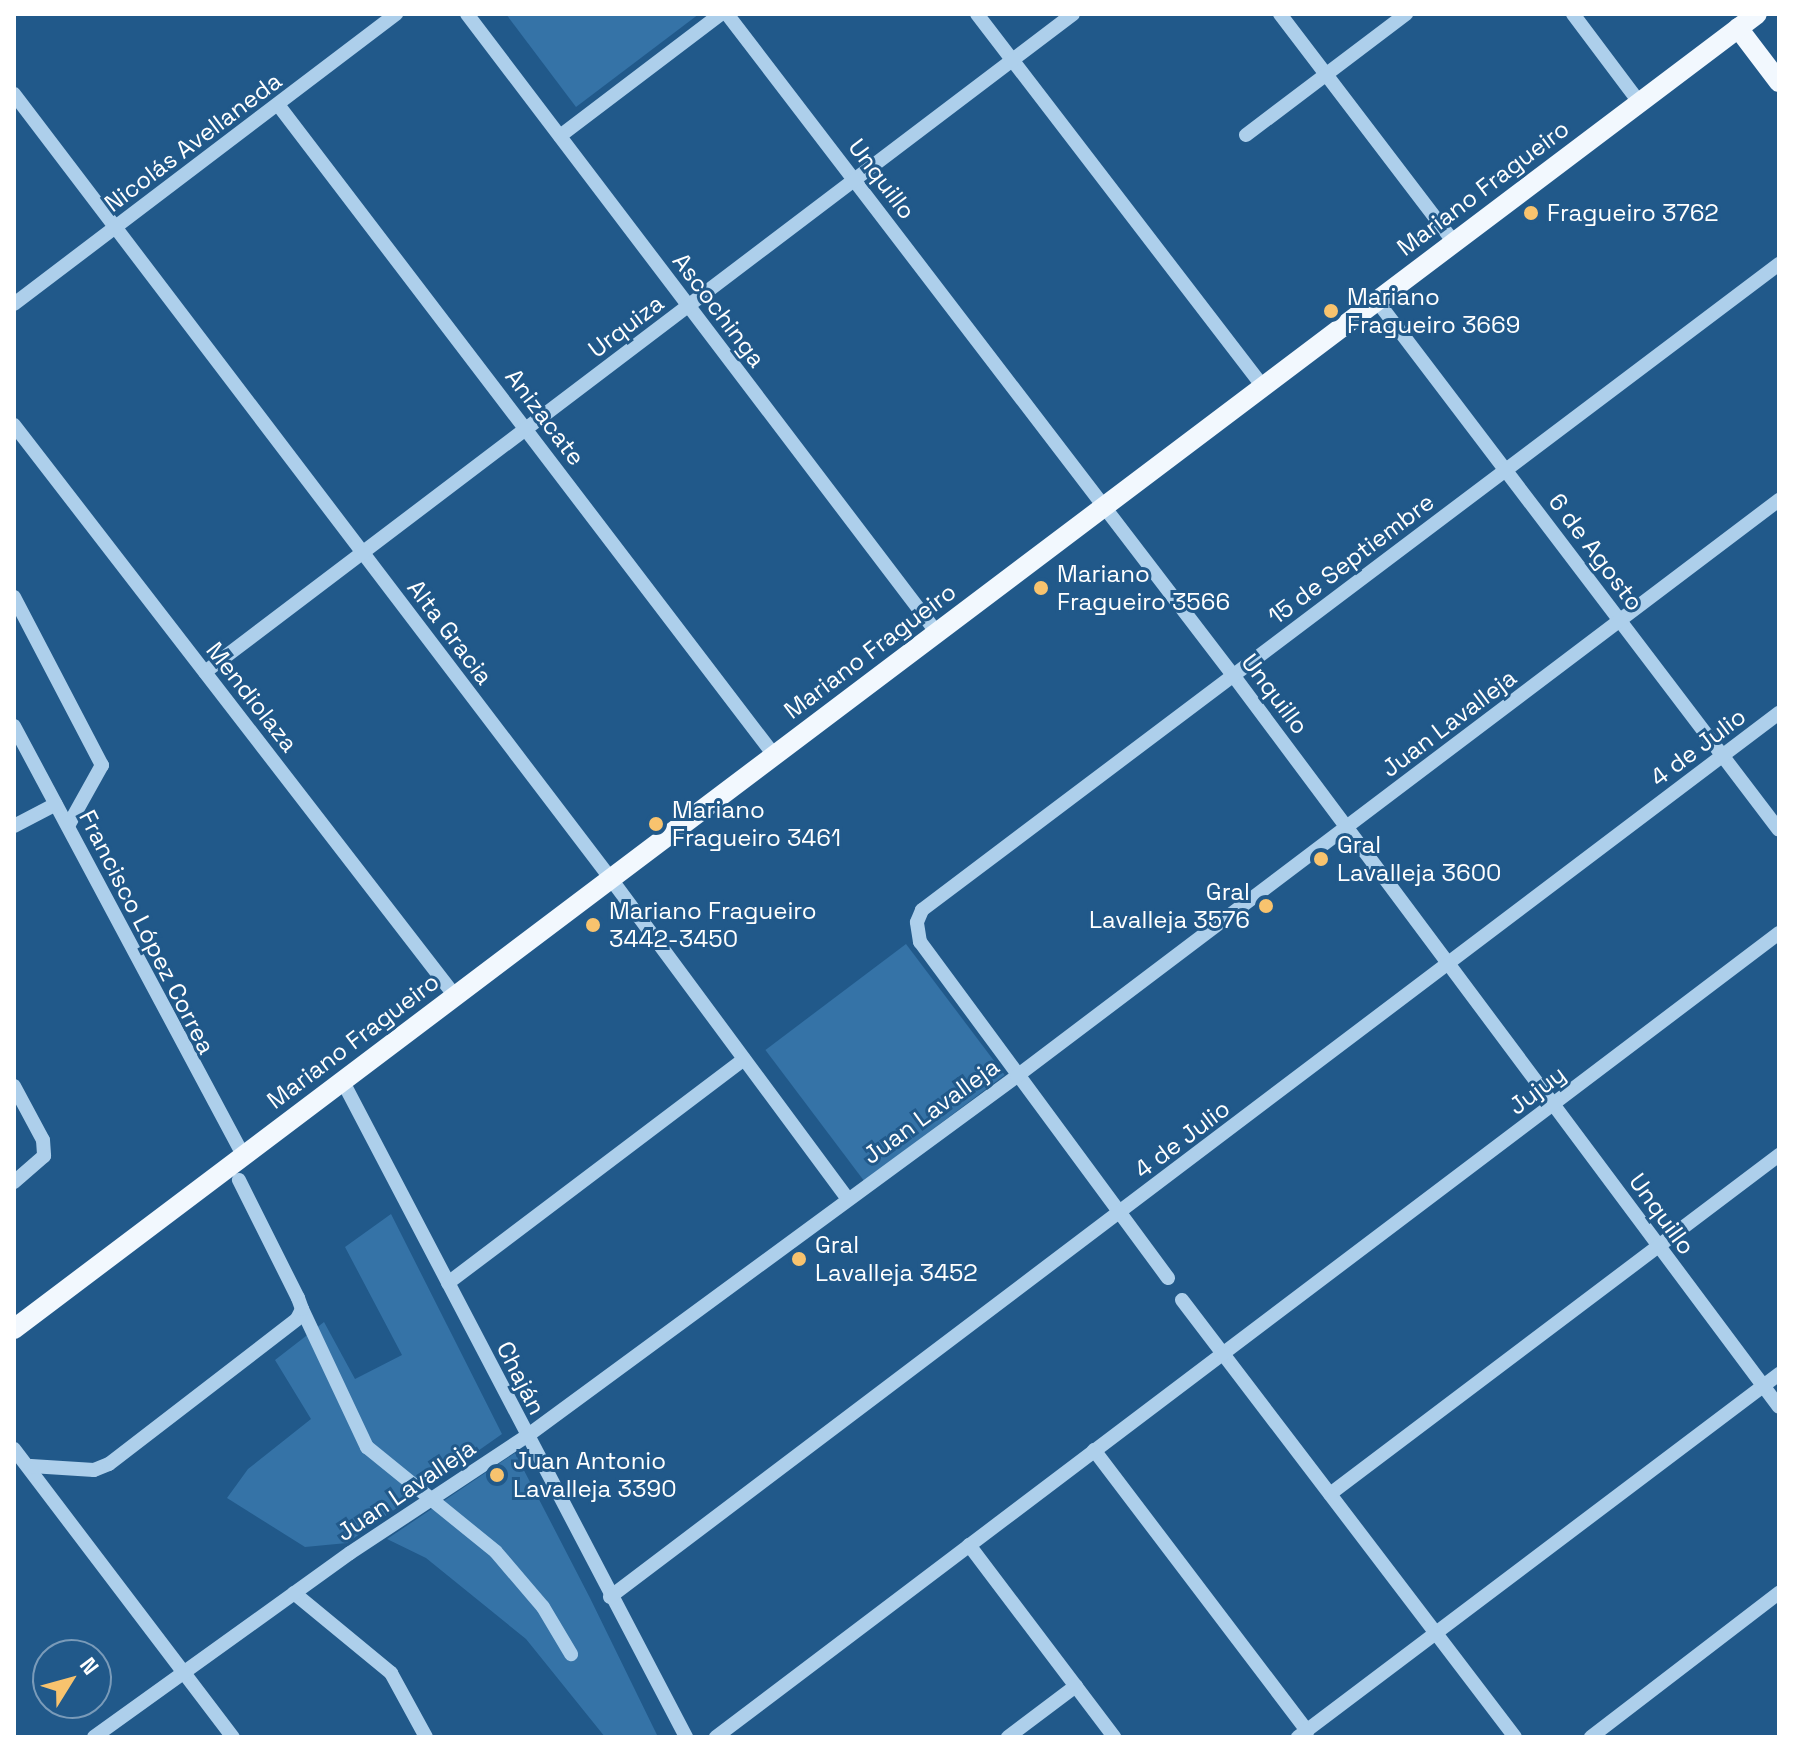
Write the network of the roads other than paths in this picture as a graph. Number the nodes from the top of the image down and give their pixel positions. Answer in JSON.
{"nodes":[{"id":1,"x":396,"y":14,"type":"edge"},
{"id":2,"x":467,"y":14,"type":"edge"},
{"id":3,"x":724,"y":14,"type":"edge"},
{"id":4,"x":977,"y":14,"type":"edge"},
{"id":5,"x":1073,"y":14,"type":"edge"},
{"id":6,"x":1280,"y":14,"type":"edge"},
{"id":7,"x":1406,"y":14,"type":"edge"},
{"id":8,"x":1573,"y":14,"type":"edge"},
{"id":9,"x":1757,"y":14,"type":"edge"},
{"id":10,"x":1738,"y":28,"type":"junction"},
{"id":11,"x":1011,"y":61,"type":"junction"},
{"id":12,"x":1326,"y":74,"type":"junction"},
{"id":13,"x":1779,"y":82,"type":"edge"},
{"id":14,"x":14,"y":94,"type":"edge"},
{"id":15,"x":1639,"y":102,"type":"junction"},
{"id":16,"x":279,"y":106,"type":"junction"},
{"id":17,"x":1246,"y":135,"type":"dead end"},
{"id":18,"x":560,"y":136,"type":"junction"},
{"id":19,"x":856,"y":180,"type":"junction"},
{"id":20,"x":115,"y":228,"type":"junction"},
{"id":21,"x":1454,"y":242,"type":"junction"},
{"id":22,"x":1779,"y":264,"type":"edge"},
{"id":23,"x":1377,"y":301,"type":"junction"},
{"id":24,"x":14,"y":304,"type":"edge"},
{"id":25,"x":688,"y":307,"type":"junction"},
{"id":26,"x":1262,"y":385,"type":"junction"},
{"id":27,"x":14,"y":425,"type":"edge"},
{"id":28,"x":527,"y":429,"type":"junction"},
{"id":29,"x":1506,"y":470,"type":"junction"},
{"id":30,"x":1779,"y":500,"type":"edge"},
{"id":31,"x":1104,"y":508,"type":"junction"},
{"id":32,"x":362,"y":554,"type":"junction"},
{"id":33,"x":14,"y":597,"type":"edge"},
{"id":34,"x":1620,"y":621,"type":"junction"},
{"id":35,"x":937,"y":633,"type":"junction"},
{"id":36,"x":205,"y":672,"type":"junction"},
{"id":37,"x":1233,"y":675,"type":"junction"},
{"id":38,"x":1779,"y":713,"type":"edge"},
{"id":39,"x":14,"y":726,"type":"edge"},
{"id":40,"x":774,"y":755,"type":"junction"},
{"id":41,"x":1722,"y":756,"type":"junction"},
{"id":42,"x":56,"y":804,"type":"junction"},
{"id":43,"x":14,"y":826,"type":"edge"},
{"id":44,"x":68,"y":826,"type":"junction"},
{"id":45,"x":1347,"y":828,"type":"junction"},
{"id":46,"x":1779,"y":830,"type":"edge"},
{"id":47,"x":611,"y":879,"type":"junction"},
{"id":48,"x":1779,"y":933,"type":"edge"},
{"id":49,"x":1449,"y":962,"type":"junction"},
{"id":50,"x":455,"y":996,"type":"junction"},
{"id":51,"x":744,"y":1059,"type":"junction"},
{"id":52,"x":1017,"y":1076,"type":"junction"},
{"id":53,"x":342,"y":1080,"type":"junction"},
{"id":54,"x":14,"y":1086,"type":"edge"},
{"id":55,"x":1554,"y":1104,"type":"junction"},
{"id":56,"x":1779,"y":1155,"type":"edge"},
{"id":57,"x":244,"y":1156,"type":"junction"},
{"id":58,"x":239,"y":1180,"type":"dead end"},
{"id":59,"x":14,"y":1182,"type":"edge"},
{"id":60,"x":848,"y":1199,"type":"junction"},
{"id":61,"x":1120,"y":1214,"type":"junction"},
{"id":62,"x":1658,"y":1247,"type":"junction"},
{"id":63,"x":1168,"y":1278,"type":"dead end"},
{"id":64,"x":448,"y":1283,"type":"junction"},
{"id":65,"x":1182,"y":1300,"type":"dead end"},
{"id":66,"x":302,"y":1309,"type":"junction"},
{"id":67,"x":14,"y":1329,"type":"edge"},
{"id":68,"x":1222,"y":1353,"type":"junction"},
{"id":69,"x":1779,"y":1374,"type":"edge"},
{"id":70,"x":1763,"y":1386,"type":"junction"},
{"id":71,"x":1779,"y":1407,"type":"edge"},
{"id":72,"x":527,"y":1436,"type":"junction"},
{"id":73,"x":14,"y":1449,"type":"edge"},
{"id":74,"x":1094,"y":1450,"type":"junction"},
{"id":75,"x":31,"y":1466,"type":"junction"},
{"id":76,"x":1330,"y":1494,"type":"junction"},
{"id":77,"x":431,"y":1499,"type":"junction"},
{"id":78,"x":969,"y":1545,"type":"junction"},
{"id":79,"x":294,"y":1593,"type":"junction"},
{"id":80,"x":1779,"y":1593,"type":"edge"},
{"id":81,"x":610,"y":1597,"type":"junction"},
{"id":82,"x":1436,"y":1633,"type":"junction"},
{"id":83,"x":571,"y":1654,"type":"dead end"},
{"id":84,"x":182,"y":1671,"type":"junction"},
{"id":85,"x":1076,"y":1686,"type":"junction"},
{"id":86,"x":1302,"y":1734,"type":"edge"},
{"id":87,"x":94,"y":1737,"type":"edge"},
{"id":88,"x":233,"y":1737,"type":"edge"},
{"id":89,"x":426,"y":1737,"type":"edge"},
{"id":90,"x":686,"y":1737,"type":"edge"},
{"id":91,"x":716,"y":1737,"type":"edge"},
{"id":92,"x":1008,"y":1737,"type":"edge"},
{"id":93,"x":1114,"y":1737,"type":"edge"},
{"id":94,"x":1515,"y":1737,"type":"edge"},
{"id":95,"x":1591,"y":1737,"type":"edge"}],
"edges":[{"from":1,"to":16,"type":"street","name":"Nicolás Avellaneda"},
{"from":2,"to":18,"type":"street","name":"Ascochinga"},
{"from":3,"to":18,"type":"street"},
{"from":3,"to":19,"type":"street","name":"Unquillo"},
{"from":4,"to":11,"type":"street"},
{"from":5,"to":11,"type":"street","name":"Urquiza"},
{"from":6,"to":12,"type":"street"},
{"from":7,"to":12,"type":"street"},
{"from":8,"to":15,"type":"street"},
{"from":9,"to":10,"type":"main road","name":"Mariano Fragueiro"},
{"from":10,"to":13,"type":"main road"},
{"from":10,"to":15,"type":"main road","name":"Mariano Fragueiro"},
{"from":11,"to":19,"type":"street","name":"Urquiza"},
{"from":11,"to":26,"type":"street"},
{"from":12,"to":17,"type":"street"},
{"from":12,"to":21,"type":"street"},
{"from":14,"to":20,"type":"street","name":"Alta Gracia"},
{"from":15,"to":21,"type":"main road","name":"Mariano Fragueiro"},
{"from":16,"to":20,"type":"street","name":"Nicolás Avellaneda"},
{"from":16,"to":28,"type":"street","name":"Anizacate"},
{"from":18,"to":25,"type":"street","name":"Ascochinga"},
{"from":19,"to":25,"type":"street","name":"Urquiza"},
{"from":19,"to":31,"type":"street","name":"Unquillo"},
{"from":20,"to":24,"type":"street","name":"Nicolás Avellaneda"},
{"from":20,"to":32,"type":"street","name":"Alta Gracia"},
{"from":21,"to":23,"type":"main road","name":"Mariano Fragueiro"},
{"from":22,"to":29,"type":"street","name":"15 de Septiembre"},
{"from":23,"to":26,"type":"main road","name":"Mariano Fragueiro"},
{"from":23,"to":29,"type":"street","name":"6 de Agosto"},
{"from":25,"to":28,"type":"street","name":"Urquiza"},
{"from":25,"to":35,"type":"street","name":"Ascochinga"},
{"from":26,"to":31,"type":"main road","name":"Mariano Fragueiro"},
{"from":27,"to":36,"type":"street","name":"Mendiolaza"},
{"from":28,"to":32,"type":"street","name":"Urquiza"},
{"from":28,"to":40,"type":"street","name":"Anizacate"},
{"from":29,"to":34,"type":"street","name":"6 de Agosto"},
{"from":29,"to":37,"type":"street","name":"15 de Septiembre"},
{"from":30,"to":34,"type":"street","name":"Juan Lavalleja"},
{"from":31,"to":35,"type":"main road","name":"Mariano Fragueiro"},
{"from":31,"to":37,"type":"street","name":"Unquillo"},
{"from":32,"to":36,"type":"street","name":"Urquiza"},
{"from":32,"to":47,"type":"street","name":"Alta Gracia"},
{"from":33,"to":44,"type":"street"},
{"from":34,"to":41,"type":"street","name":"6 de Agosto"},
{"from":34,"to":45,"type":"street","name":"Juan Lavalleja"},
{"from":35,"to":40,"type":"main road","name":"Mariano Fragueiro"},
{"from":36,"to":50,"type":"street","name":"Mendiolaza"},
{"from":37,"to":45,"type":"street","name":"Unquillo"},
{"from":37,"to":52,"type":"street","name":"15 de Septiembre"},
{"from":38,"to":41,"type":"street","name":"4 de Julio"},
{"from":39,"to":42,"type":"street","name":"Francisco López Correa"},
{"from":40,"to":47,"type":"main road","name":"Mariano Fragueiro"},
{"from":41,"to":46,"type":"street","name":"6 de Agosto"},
{"from":41,"to":49,"type":"street","name":"4 de Julio"},
{"from":42,"to":43,"type":"street"},
{"from":42,"to":44,"type":"street","name":"Francisco López Correa"},
{"from":44,"to":57,"type":"street","name":"Francisco López Correa"},
{"from":45,"to":49,"type":"street","name":"Unquillo"},
{"from":45,"to":52,"type":"street","name":"Juan Lavalleja"},
{"from":47,"to":50,"type":"main road","name":"Mariano Fragueiro"},
{"from":47,"to":51,"type":"street","name":"Alta Gracia"},
{"from":48,"to":55,"type":"street","name":"Jujuy"},
{"from":49,"to":55,"type":"street","name":"Unquillo"},
{"from":49,"to":61,"type":"street","name":"4 de Julio"},
{"from":50,"to":53,"type":"main road","name":"Mariano Fragueiro"},
{"from":51,"to":60,"type":"street","name":"Alta Gracia"},
{"from":51,"to":64,"type":"street"},
{"from":52,"to":60,"type":"street","name":"Juan Lavalleja"},
{"from":52,"to":61,"type":"street"},
{"from":53,"to":57,"type":"main road","name":"Mariano Fragueiro"},
{"from":53,"to":64,"type":"street","name":"Chaján"},
{"from":54,"to":59,"type":"street"},
{"from":55,"to":62,"type":"street","name":"Unquillo"},
{"from":55,"to":68,"type":"street","name":"Jujuy"},
{"from":56,"to":62,"type":"street"},
{"from":57,"to":67,"type":"main road","name":"Mariano Fragueiro"},
{"from":58,"to":66,"type":"street"},
{"from":60,"to":72,"type":"street","name":"Juan Lavalleja"},
{"from":61,"to":63,"type":"street"},
{"from":61,"to":81,"type":"street","name":"4 de Julio"},
{"from":62,"to":70,"type":"street","name":"Unquillo"},
{"from":62,"to":76,"type":"street"},
{"from":64,"to":72,"type":"street","name":"Chaján"},
{"from":65,"to":68,"type":"street"},
{"from":66,"to":75,"type":"street"},
{"from":66,"to":77,"type":"street"},
{"from":68,"to":74,"type":"street","name":"Jujuy"},
{"from":68,"to":76,"type":"street"},
{"from":69,"to":70,"type":"street"},
{"from":70,"to":71,"type":"street","name":"Unquillo"},
{"from":70,"to":82,"type":"street"},
{"from":72,"to":77,"type":"street","name":"Juan Lavalleja"},
{"from":72,"to":81,"type":"street","name":"Chaján"},
{"from":73,"to":75,"type":"street"},
{"from":74,"to":78,"type":"street","name":"Jujuy"},
{"from":74,"to":86,"type":"street"},
{"from":75,"to":84,"type":"street"},
{"from":76,"to":82,"type":"street"},
{"from":77,"to":79,"type":"street","name":"Juan Lavalleja"},
{"from":77,"to":83,"type":"street"},
{"from":78,"to":85,"type":"street"},
{"from":78,"to":91,"type":"street","name":"Jujuy"},
{"from":79,"to":84,"type":"street","name":"Juan Lavalleja"},
{"from":79,"to":89,"type":"street"},
{"from":80,"to":95,"type":"street"},
{"from":81,"to":90,"type":"street","name":"Chaján"},
{"from":82,"to":86,"type":"street"},
{"from":82,"to":94,"type":"street"},
{"from":84,"to":87,"type":"street","name":"Juan Lavalleja"},
{"from":84,"to":88,"type":"street"},
{"from":85,"to":92,"type":"street"},
{"from":85,"to":93,"type":"street"}]}
